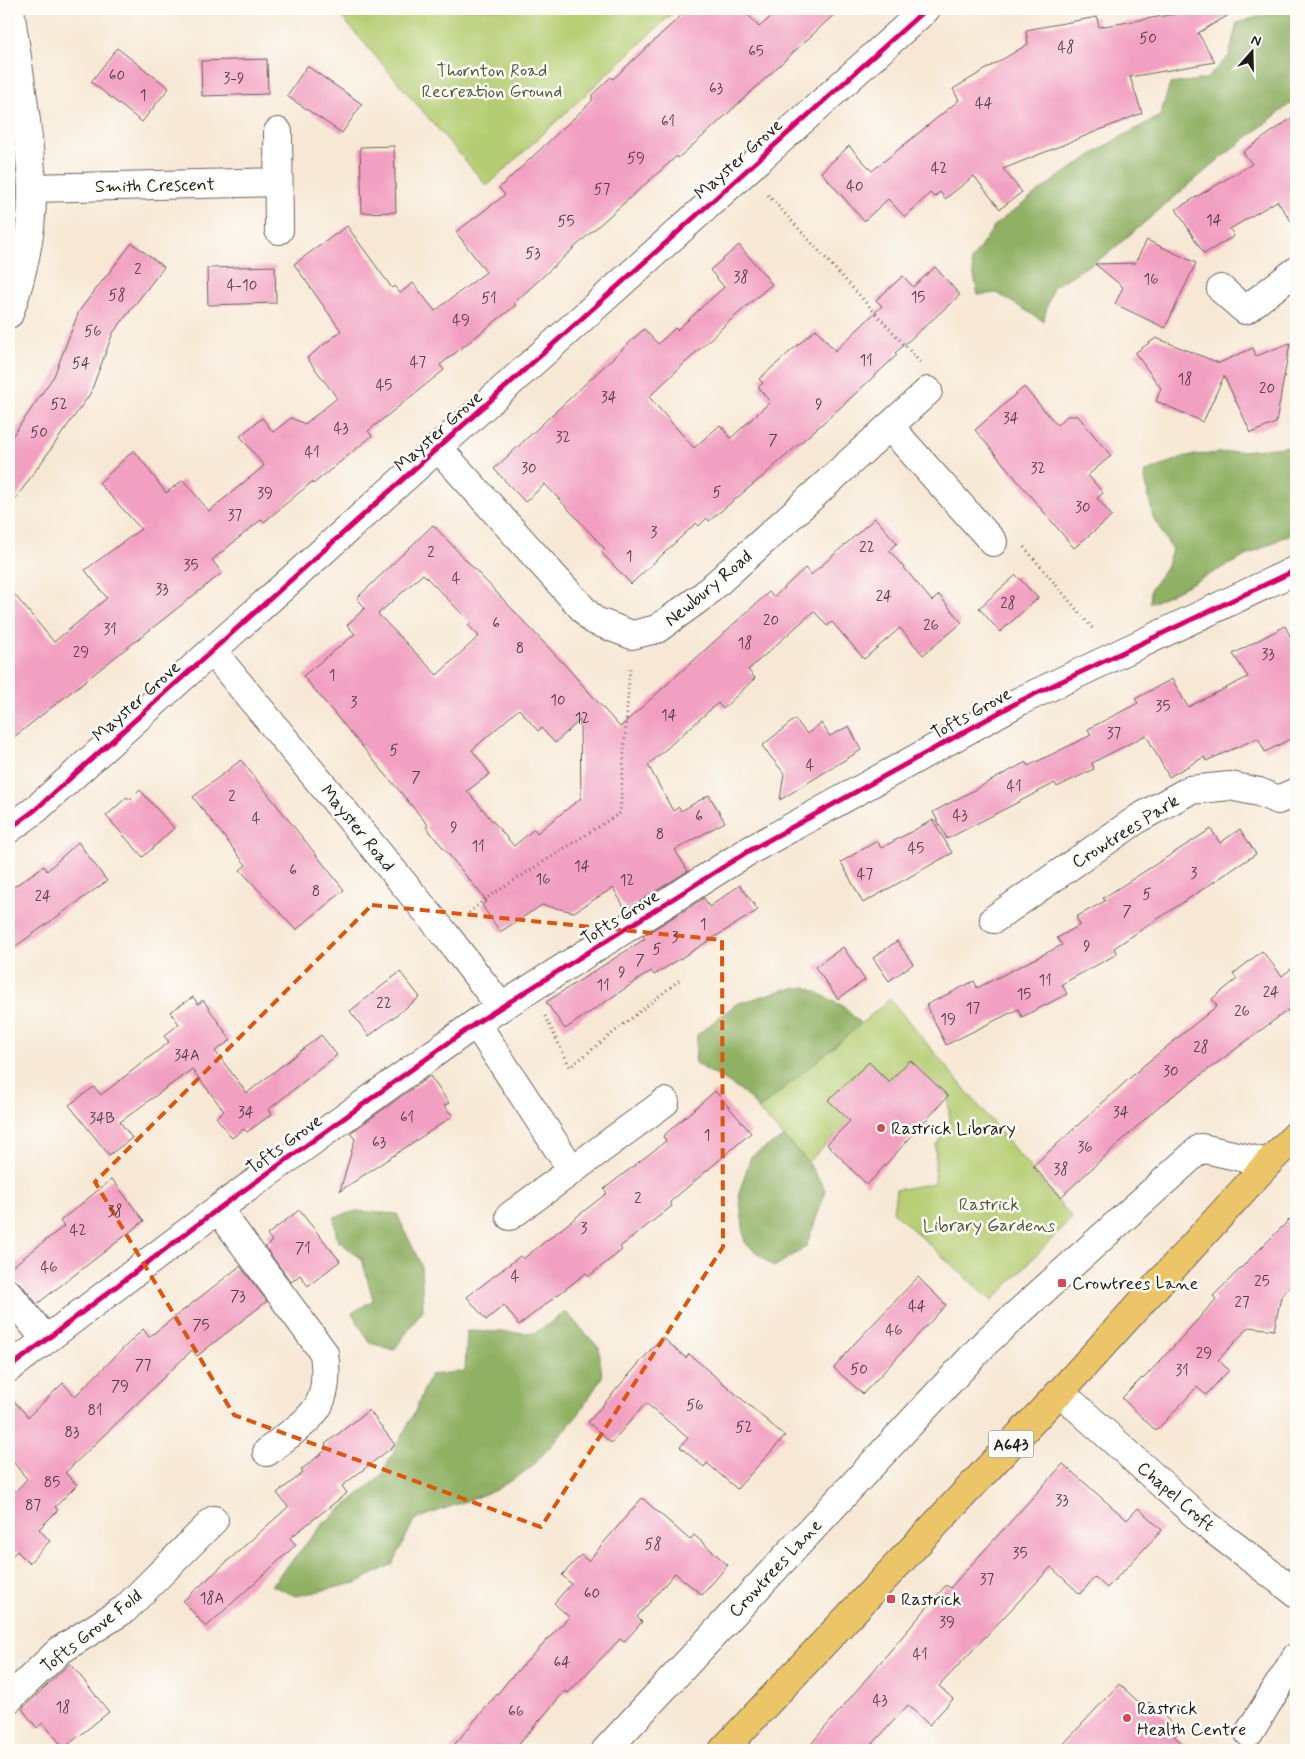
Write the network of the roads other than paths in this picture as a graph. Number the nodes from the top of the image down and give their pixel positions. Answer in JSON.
{"nodes":[{"id":1,"x":10,"y":9,"type":"edge"},
{"id":2,"x":926,"y":9,"type":"edge"},
{"id":3,"x":278,"y":132,"type":"dead end"},
{"id":4,"x":278,"y":182,"type":"junction"},
{"id":5,"x":32,"y":188,"type":"junction"},
{"id":6,"x":278,"y":230,"type":"dead end"},
{"id":7,"x":1296,"y":271,"type":"edge"},
{"id":8,"x":1221,"y":289,"type":"dead end"},
{"id":9,"x":9,"y":314,"type":"edge"},
{"id":10,"x":928,"y":391,"type":"road end"},
{"id":11,"x":890,"y":427,"type":"junction"},
{"id":12,"x":439,"y":449,"type":"junction"},
{"id":13,"x":993,"y":542,"type":"dead end"},
{"id":14,"x":1296,"y":570,"type":"edge"},
{"id":15,"x":212,"y":651,"type":"junction"},
{"id":16,"x":1296,"y":792,"type":"edge"},
{"id":17,"x":9,"y":829,"type":"edge"},
{"id":18,"x":994,"y":919,"type":"dead end"},
{"id":19,"x":501,"y":1007,"type":"junction"},
{"id":20,"x":476,"y":1023,"type":"junction"},
{"id":21,"x":665,"y":1102,"type":"dead end"},
{"id":22,"x":1296,"y":1135,"type":"edge"},
{"id":23,"x":1268,"y":1163,"type":"junction"},
{"id":24,"x":572,"y":1170,"type":"junction"},
{"id":25,"x":218,"y":1209,"type":"junction"},
{"id":26,"x":510,"y":1216,"type":"dead end"},
{"id":27,"x":9,"y":1294,"type":"edge"},
{"id":28,"x":46,"y":1340,"type":"junction"},
{"id":29,"x":9,"y":1368,"type":"edge"},
{"id":30,"x":1060,"y":1392,"type":"junction"},
{"id":31,"x":267,"y":1452,"type":"dead end"},
{"id":32,"x":214,"y":1520,"type":"dead end"},
{"id":33,"x":1296,"y":1593,"type":"edge"},
{"id":34,"x":1296,"y":1657,"type":"edge"},
{"id":35,"x":9,"y":1699,"type":"edge"},
{"id":36,"x":1249,"y":1733,"type":"dead end"},
{"id":37,"x":606,"y":1750,"type":"edge"},
{"id":38,"x":723,"y":1750,"type":"edge"}],
"edges":[{"from":1,"to":5,"type":"street"},
{"from":2,"to":12,"type":"street","name":"Mayster Grove"},
{"from":3,"to":4,"type":"street"},
{"from":4,"to":5,"type":"street","name":"Smith Crescent"},
{"from":4,"to":6,"type":"street"},
{"from":5,"to":9,"type":"street"},
{"from":7,"to":8,"type":"street"},
{"from":10,"to":11,"type":"street","name":"Newbury Road"},
{"from":11,"to":12,"type":"street","name":"Newbury Road"},
{"from":11,"to":13,"type":"street"},
{"from":12,"to":15,"type":"street","name":"Mayster Grove"},
{"from":14,"to":19,"type":"street","name":"Tofts Grove"},
{"from":15,"to":17,"type":"street","name":"Mayster Grove"},
{"from":15,"to":19,"type":"street","name":"Mayster Road"},
{"from":16,"to":18,"type":"street","name":"Crowtrees Park"},
{"from":19,"to":20,"type":"street","name":"Tofts Grove"},
{"from":20,"to":24,"type":"street"},
{"from":20,"to":25,"type":"street","name":"Tofts Grove"},
{"from":21,"to":24,"type":"street"},
{"from":22,"to":23,"type":"main road","number":"A643"},
{"from":23,"to":30,"type":"main road","number":"A643"},
{"from":23,"to":37,"type":"street","name":"Crowtrees Lane"},
{"from":24,"to":26,"type":"street"},
{"from":25,"to":28,"type":"street","name":"Tofts Grove"},
{"from":25,"to":31,"type":"street"},
{"from":27,"to":28,"type":"street"},
{"from":28,"to":29,"type":"street","name":"Tofts Grove"},
{"from":30,"to":33,"type":"street","name":"Chapel Croft"},
{"from":30,"to":38,"type":"main road","number":"A643"},
{"from":32,"to":35,"type":"street","name":"Tofts Grove Fold"},
{"from":34,"to":36,"type":"street"}]}
